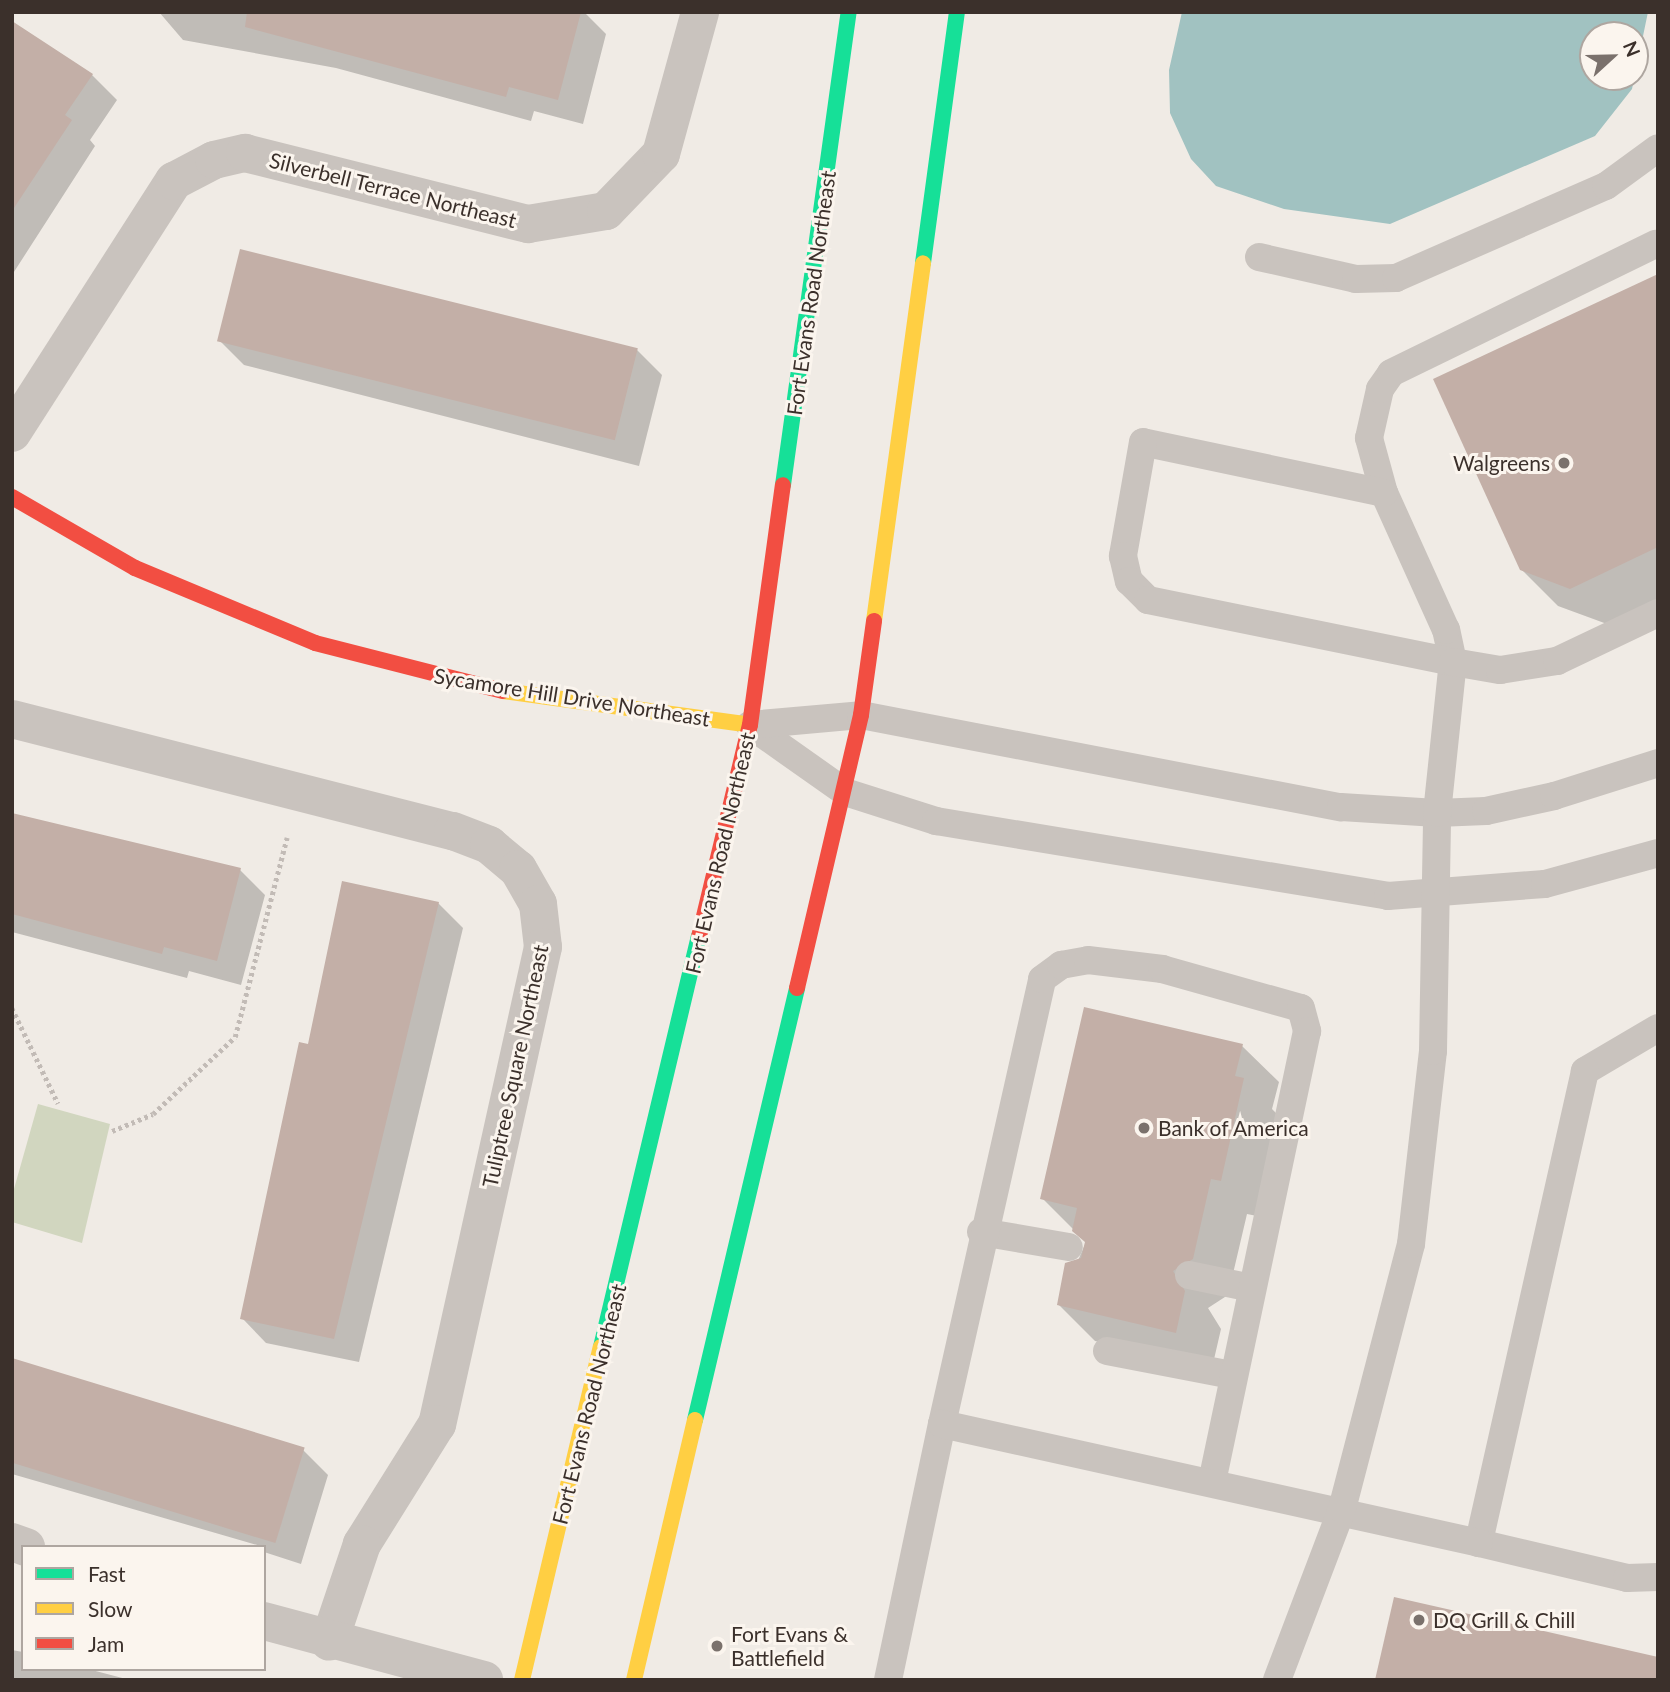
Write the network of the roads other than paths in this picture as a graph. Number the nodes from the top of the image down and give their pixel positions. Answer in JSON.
{"nodes":[{"id":1,"x":700,"y":12,"type":"edge"},
{"id":2,"x":849,"y":12,"type":"edge"},
{"id":3,"x":957,"y":12,"type":"edge"},
{"id":4,"x":1658,"y":148,"type":"edge"},
{"id":5,"x":1656,"y":244,"type":"dead end"},
{"id":6,"x":1258,"y":257,"type":"dead end"},
{"id":7,"x":12,"y":433,"type":"edge"},
{"id":8,"x":1384,"y":493,"type":"junction"},
{"id":9,"x":12,"y":497,"type":"edge"},
{"id":10,"x":1658,"y":613,"type":"edge"},
{"id":11,"x":1453,"y":662,"type":"junction"},
{"id":12,"x":861,"y":715,"type":"junction"},
{"id":13,"x":12,"y":719,"type":"edge"},
{"id":14,"x":750,"y":725,"type":"junction"},
{"id":15,"x":1658,"y":763,"type":"edge"},
{"id":16,"x":845,"y":792,"type":"junction"},
{"id":17,"x":1437,"y":813,"type":"junction"},
{"id":18,"x":1658,"y":853,"type":"edge"},
{"id":19,"x":1435,"y":895,"type":"junction"},
{"id":20,"x":1658,"y":1028,"type":"edge"},
{"id":21,"x":981,"y":1232,"type":"junction"},
{"id":22,"x":1069,"y":1247,"type":"dead end"},
{"id":23,"x":1189,"y":1275,"type":"dead end"},
{"id":24,"x":1252,"y":1288,"type":"junction"},
{"id":25,"x":1107,"y":1351,"type":"dead end"},
{"id":26,"x":1232,"y":1375,"type":"junction"},
{"id":27,"x":943,"y":1424,"type":"junction"},
{"id":28,"x":1212,"y":1482,"type":"junction"},
{"id":29,"x":1342,"y":1509,"type":"junction"},
{"id":30,"x":1479,"y":1543,"type":"junction"},
{"id":31,"x":1658,"y":1577,"type":"edge"},
{"id":32,"x":266,"y":1622,"type":"edge"},
{"id":33,"x":329,"y":1642,"type":"junction"},
{"id":34,"x":484,"y":1680,"type":"edge"},
{"id":35,"x":522,"y":1680,"type":"edge"},
{"id":36,"x":634,"y":1680,"type":"edge"},
{"id":37,"x":888,"y":1680,"type":"edge"},
{"id":38,"x":1276,"y":1680,"type":"edge"}],
"edges":[{"from":1,"to":7,"type":"street","name":"Silverbell Terrace Northeast"},
{"from":2,"to":14,"type":"main road","name":"Fort Evans Road Northeast"},
{"from":3,"to":12,"type":"main road"},
{"from":4,"to":6,"type":"lane"},
{"from":5,"to":8,"type":"lane"},
{"from":8,"to":11,"type":"lane"},
{"from":8,"to":11,"type":"lane"},
{"from":9,"to":14,"type":"main road","name":"Sycamore Hill Drive Northeast"},
{"from":10,"to":11,"type":"lane"},
{"from":11,"to":17,"type":"lane"},
{"from":12,"to":14,"type":"lane"},
{"from":12,"to":16,"type":"main road"},
{"from":12,"to":17,"type":"lane"},
{"from":13,"to":33,"type":"street","name":"Tuliptree Square Northeast"},
{"from":14,"to":16,"type":"lane"},
{"from":14,"to":35,"type":"main road","name":"Fort Evans Road Northeast"},
{"from":15,"to":17,"type":"lane"},
{"from":16,"to":19,"type":"lane"},
{"from":16,"to":36,"type":"main road"},
{"from":17,"to":19,"type":"lane"},
{"from":18,"to":19,"type":"lane"},
{"from":19,"to":29,"type":"lane"},
{"from":20,"to":30,"type":"lane"},
{"from":21,"to":22,"type":"lane"},
{"from":21,"to":24,"type":"lane"},
{"from":21,"to":27,"type":"lane"},
{"from":23,"to":24,"type":"lane"},
{"from":24,"to":26,"type":"lane"},
{"from":25,"to":26,"type":"lane"},
{"from":26,"to":28,"type":"lane"},
{"from":27,"to":28,"type":"lane"},
{"from":27,"to":37,"type":"lane"},
{"from":28,"to":29,"type":"lane"},
{"from":29,"to":30,"type":"lane"},
{"from":29,"to":38,"type":"lane"},
{"from":30,"to":31,"type":"lane"},
{"from":32,"to":33,"type":"street"},
{"from":33,"to":34,"type":"street"}]}
